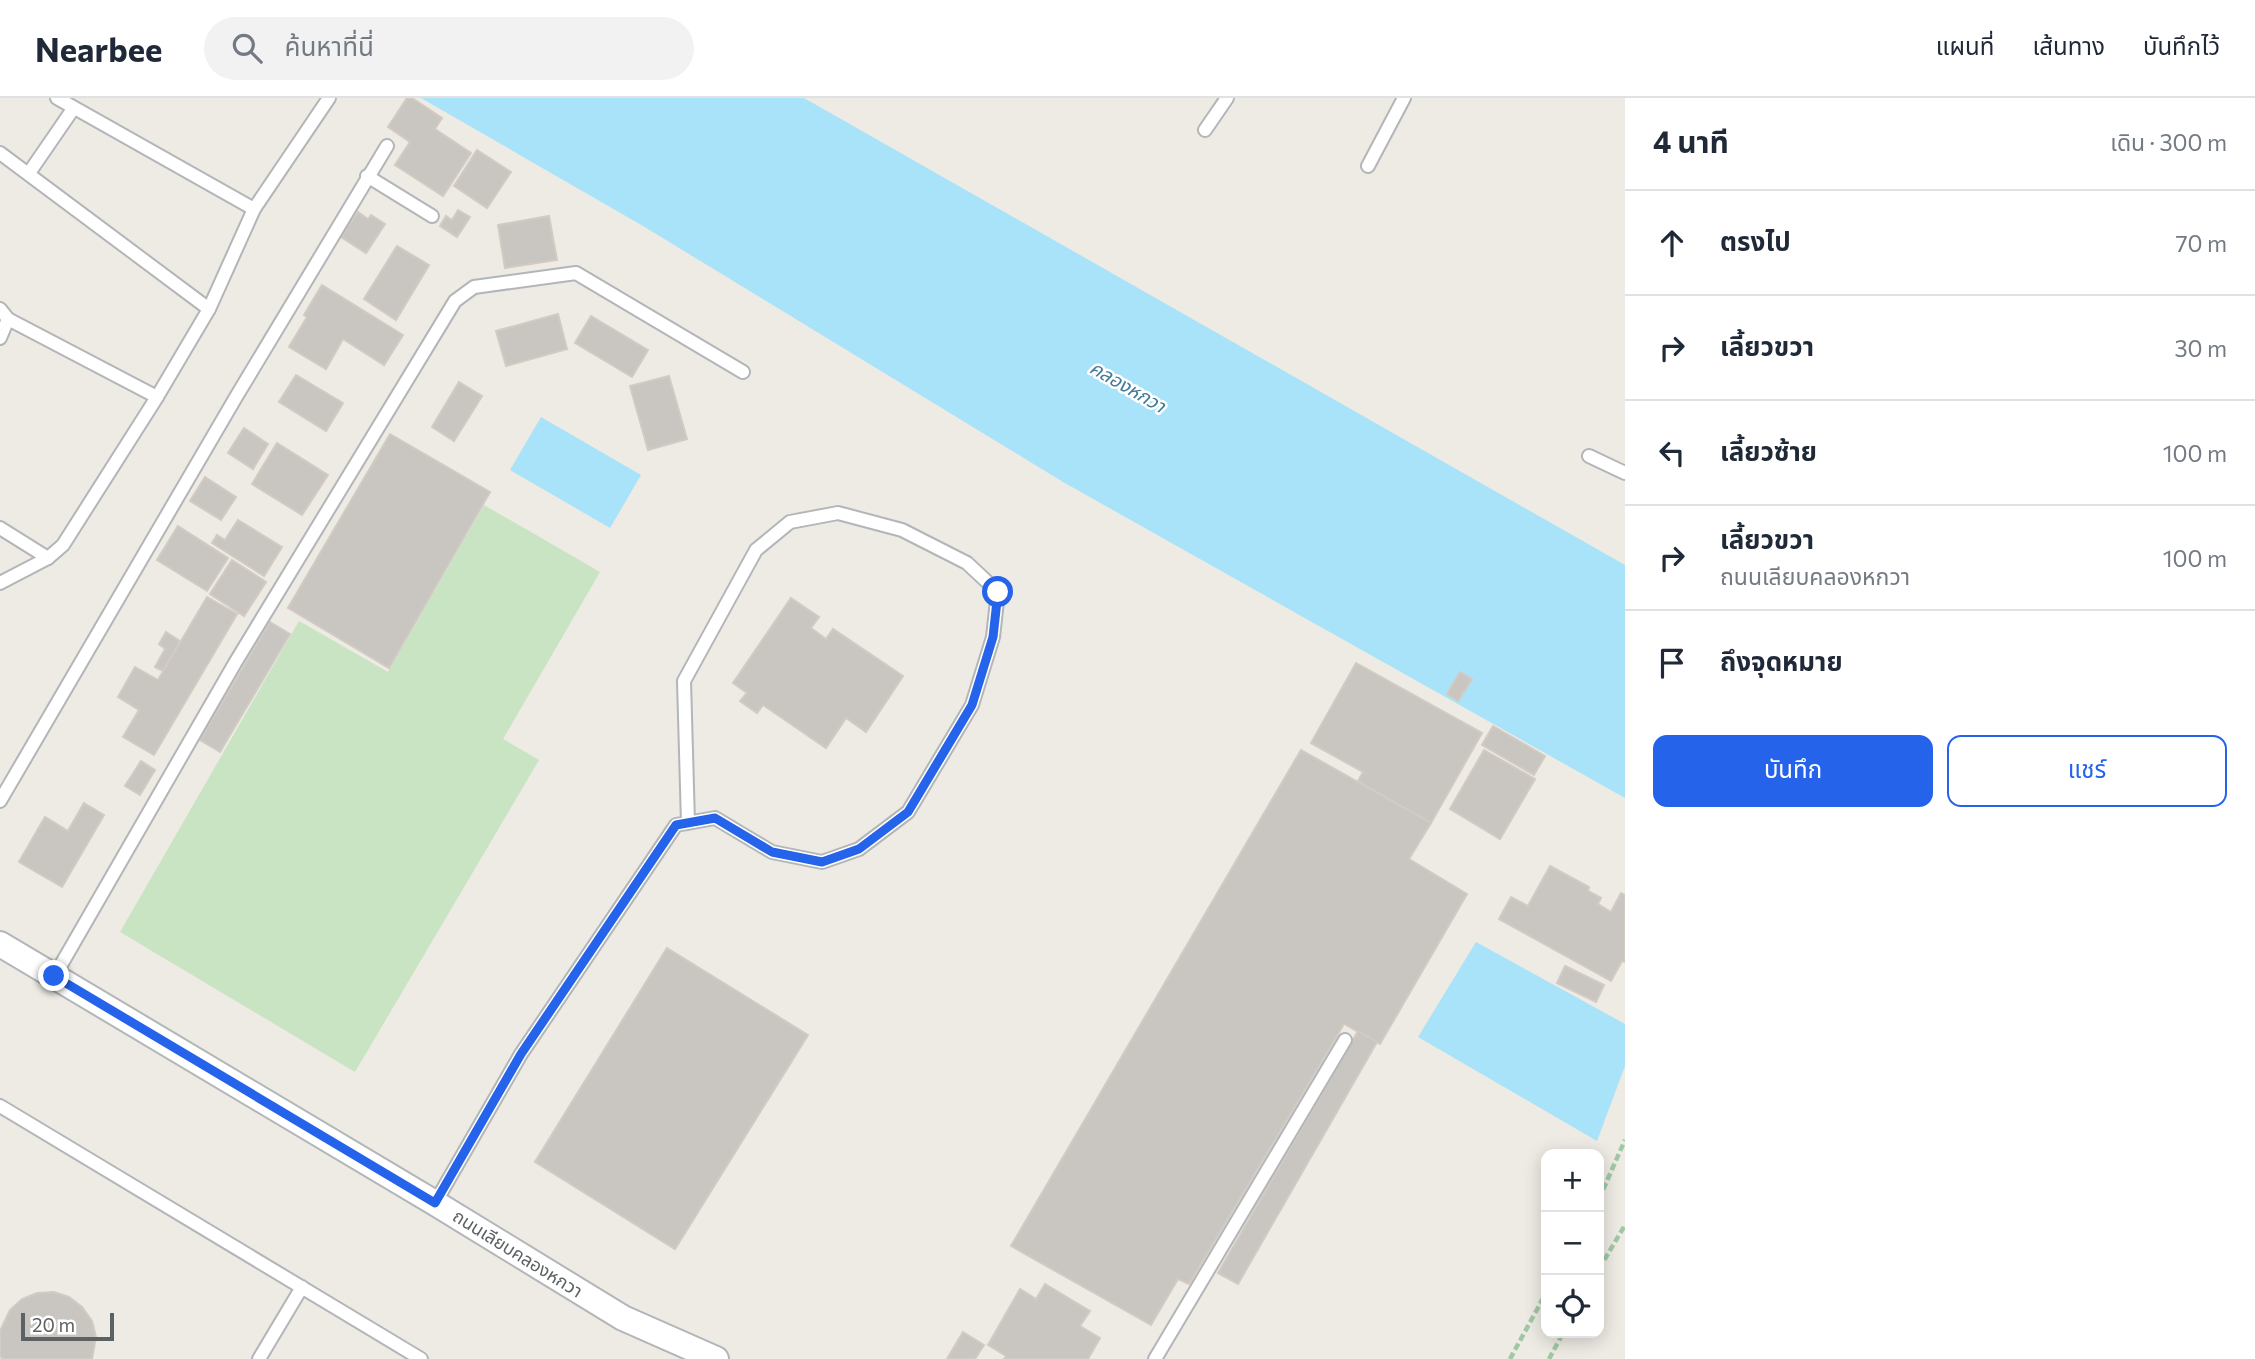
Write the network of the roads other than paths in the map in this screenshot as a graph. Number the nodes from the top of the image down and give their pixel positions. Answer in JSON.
{"nodes":[{"id":1,"x":58,"y":98,"type":"edge"},
{"id":2,"x":329,"y":98,"type":"edge"},
{"id":3,"x":1227,"y":98,"type":"edge"},
{"id":4,"x":1404,"y":98,"type":"edge"},
{"id":5,"x":73,"y":109,"type":"junction"},
{"id":6,"x":1205,"y":131,"type":"dead end"},
{"id":7,"x":387,"y":146,"type":"dead end"},
{"id":8,"x":0,"y":153,"type":"edge"},
{"id":9,"x":1368,"y":166,"type":"dead end"},
{"id":10,"x":29,"y":173,"type":"junction"},
{"id":11,"x":367,"y":176,"type":"junction"},
{"id":12,"x":254,"y":209,"type":"junction"},
{"id":13,"x":432,"y":216,"type":"dead end"},
{"id":14,"x":209,"y":309,"type":"junction"},
{"id":15,"x":4,"y":314,"type":"edge"},
{"id":16,"x":0,"y":338,"type":"edge"},
{"id":17,"x":743,"y":372,"type":"dead end"},
{"id":18,"x":158,"y":397,"type":"junction"},
{"id":19,"x":1589,"y":456,"type":"dead end"},
{"id":20,"x":1625,"y":473,"type":"edge"},
{"id":21,"x":0,"y":528,"type":"edge"},
{"id":22,"x":47,"y":558,"type":"junction"},
{"id":23,"x":0,"y":583,"type":"edge"},
{"id":24,"x":0,"y":801,"type":"edge"},
{"id":25,"x":688,"y":823,"type":"junction"},
{"id":26,"x":0,"y":944,"type":"edge"},
{"id":27,"x":54,"y":976,"type":"junction"},
{"id":28,"x":1345,"y":1040,"type":"dead end"},
{"id":29,"x":0,"y":1106,"type":"edge"},
{"id":30,"x":435,"y":1203,"type":"junction"},
{"id":31,"x":302,"y":1287,"type":"junction"},
{"id":32,"x":259,"y":1359,"type":"edge"},
{"id":33,"x":421,"y":1359,"type":"edge"},
{"id":34,"x":716,"y":1359,"type":"edge"},
{"id":35,"x":1155,"y":1359,"type":"edge"}],
"edges":[{"from":1,"to":5,"type":"lane"},
{"from":2,"to":12,"type":"lane"},
{"from":3,"to":6,"type":"lane"},
{"from":4,"to":9,"type":"lane"},
{"from":5,"to":10,"type":"lane"},
{"from":5,"to":12,"type":"lane"},
{"from":7,"to":11,"type":"lane"},
{"from":8,"to":10,"type":"lane"},
{"from":10,"to":14,"type":"lane"},
{"from":11,"to":13,"type":"lane"},
{"from":11,"to":24,"type":"lane"},
{"from":12,"to":14,"type":"lane"},
{"from":14,"to":18,"type":"lane"},
{"from":15,"to":16,"type":"lane"},
{"from":15,"to":18,"type":"lane"},
{"from":17,"to":27,"type":"lane"},
{"from":18,"to":22,"type":"lane"},
{"from":19,"to":20,"type":"lane"},
{"from":21,"to":22,"type":"lane"},
{"from":22,"to":23,"type":"lane"},
{"from":25,"to":25,"type":"lane"},
{"from":25,"to":30,"type":"lane"},
{"from":26,"to":27,"type":"street","name":"ถนนเลียบคลองหกวา"},
{"from":27,"to":30,"type":"street","name":"ถนนเลียบคลองหกวา"},
{"from":28,"to":35,"type":"lane"},
{"from":29,"to":31,"type":"lane"},
{"from":30,"to":34,"type":"street","name":"ถนนเลียบคลองหกวา"},
{"from":31,"to":32,"type":"lane"},
{"from":31,"to":33,"type":"lane"}]}
